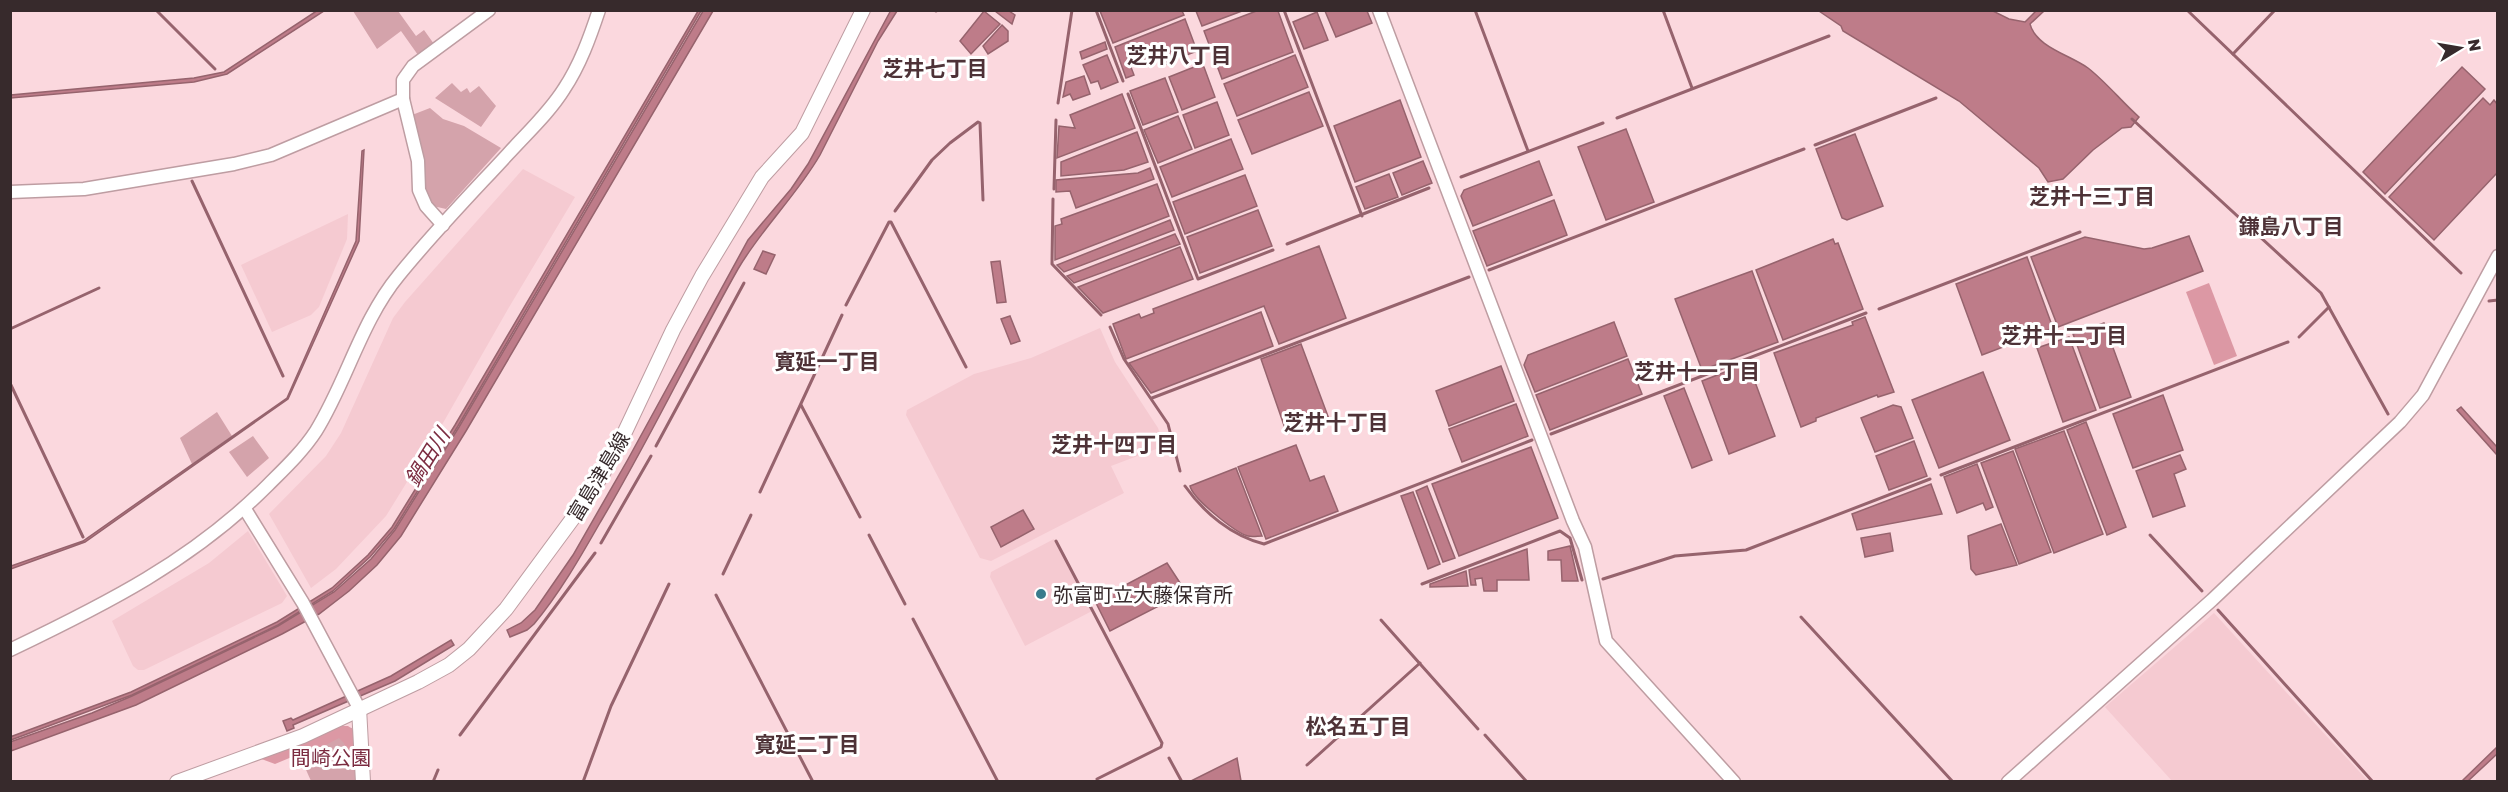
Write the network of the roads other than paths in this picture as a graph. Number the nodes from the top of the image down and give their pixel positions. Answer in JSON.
{"nodes":[{"id":1,"x":489,"y":10,"type":"edge"},
{"id":2,"x":599,"y":10,"type":"edge"},
{"id":3,"x":863,"y":10,"type":"edge"},
{"id":4,"x":1379,"y":10,"type":"edge"},
{"id":5,"x":403,"y":99,"type":"junction"},
{"id":6,"x":10,"y":192,"type":"edge"},
{"id":7,"x":443,"y":225,"type":"junction"},
{"id":8,"x":2498,"y":256,"type":"edge"},
{"id":9,"x":245,"y":509,"type":"junction"},
{"id":10,"x":10,"y":650,"type":"edge"},
{"id":11,"x":355,"y":700,"type":"junction"},
{"id":12,"x":177,"y":782,"type":"edge"},
{"id":13,"x":363,"y":782,"type":"edge"},
{"id":14,"x":1734,"y":782,"type":"edge"},
{"id":15,"x":2008,"y":782,"type":"edge"}],
"edges":[{"from":1,"to":5,"type":"street"},
{"from":2,"to":7,"type":"street"},
{"from":3,"to":11,"type":"main road","name":"富島津島線"},
{"from":4,"to":14,"type":"street"},
{"from":5,"to":6,"type":"street"},
{"from":5,"to":7,"type":"street"},
{"from":7,"to":9,"type":"street"},
{"from":8,"to":15,"type":"street"},
{"from":9,"to":10,"type":"street"},
{"from":9,"to":11,"type":"street"},
{"from":11,"to":12,"type":"main road","name":"富島津島線"},
{"from":11,"to":13,"type":"main road"}]}
